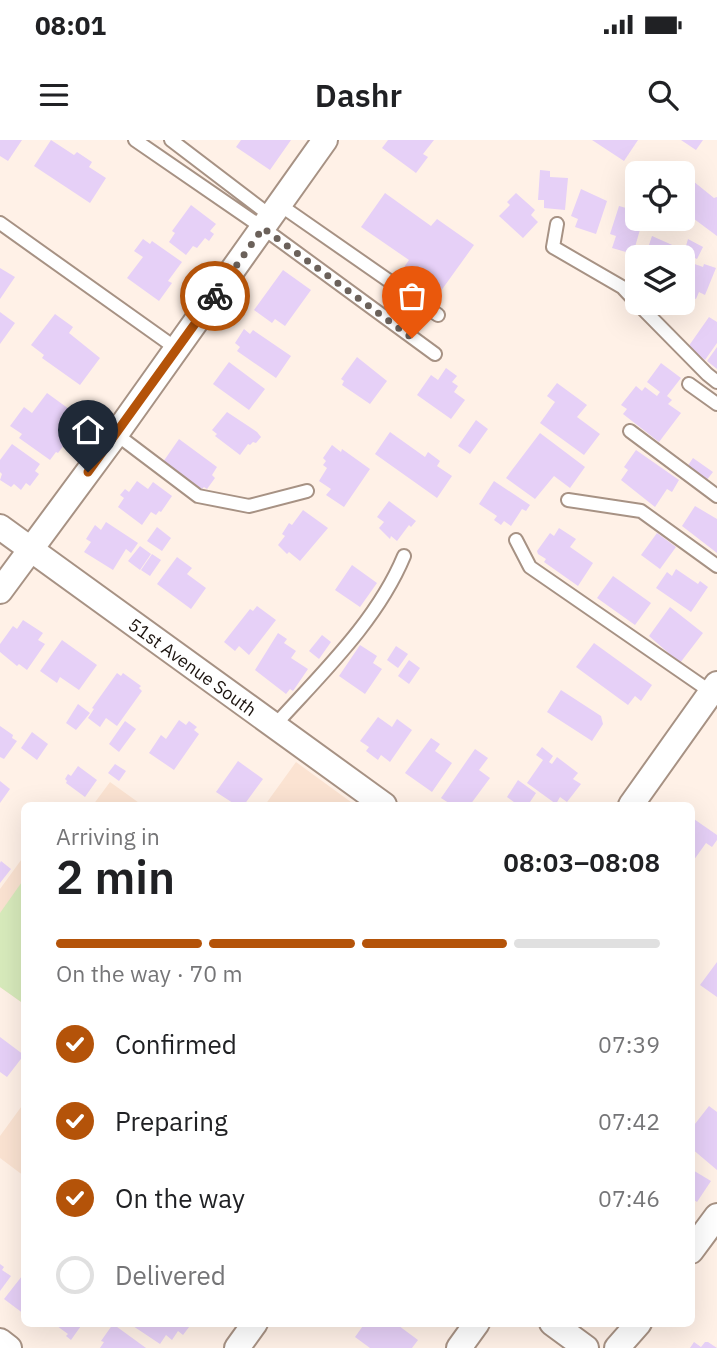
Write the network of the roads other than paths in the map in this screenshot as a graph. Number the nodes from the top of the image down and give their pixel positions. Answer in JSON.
{"nodes":[{"id":1,"x":135,"y":140,"type":"edge"},
{"id":2,"x":171,"y":140,"type":"edge"},
{"id":3,"x":325,"y":140,"type":"edge"},
{"id":4,"x":272,"y":217,"type":"junction"},
{"id":5,"x":0,"y":223,"type":"edge"},
{"id":6,"x":557,"y":224,"type":"dead end"},
{"id":7,"x":625,"y":290,"type":"edge"},
{"id":8,"x":438,"y":315,"type":"dead end"},
{"id":9,"x":649,"y":315,"type":"edge"},
{"id":10,"x":177,"y":349,"type":"junction"},
{"id":11,"x":435,"y":354,"type":"dead end"},
{"id":12,"x":717,"y":382,"type":"edge"},
{"id":13,"x":689,"y":384,"type":"dead end"},
{"id":14,"x":717,"y":404,"type":"edge"},
{"id":15,"x":630,"y":431,"type":"dead end"},
{"id":16,"x":116,"y":434,"type":"junction"},
{"id":17,"x":307,"y":491,"type":"dead end"},
{"id":18,"x":717,"y":496,"type":"edge"},
{"id":19,"x":568,"y":500,"type":"dead end"},
{"id":20,"x":0,"y":527,"type":"edge"},
{"id":21,"x":516,"y":540,"type":"dead end"},
{"id":22,"x":30,"y":549,"type":"junction"},
{"id":23,"x":404,"y":556,"type":"dead end"},
{"id":24,"x":717,"y":566,"type":"edge"},
{"id":25,"x":0,"y":591,"type":"edge"},
{"id":26,"x":714,"y":688,"type":"edge"},
{"id":27,"x":275,"y":725,"type":"junction"},
{"id":28,"x":380,"y":802,"type":"edge"},
{"id":29,"x":633,"y":802,"type":"edge"},
{"id":30,"x":717,"y":1216,"type":"edge"},
{"id":31,"x":695,"y":1246,"type":"edge"},
{"id":32,"x":252,"y":1327,"type":"edge"},
{"id":33,"x":474,"y":1327,"type":"edge"},
{"id":34,"x":557,"y":1327,"type":"edge"},
{"id":35,"x":635,"y":1327,"type":"edge"},
{"id":36,"x":0,"y":1342,"type":"edge"},
{"id":37,"x":9,"y":1348,"type":"edge"},
{"id":38,"x":237,"y":1348,"type":"edge"},
{"id":39,"x":459,"y":1348,"type":"edge"},
{"id":40,"x":586,"y":1348,"type":"edge"},
{"id":41,"x":617,"y":1348,"type":"edge"}],
"edges":[{"from":1,"to":4,"type":"lane"},
{"from":2,"to":4,"type":"lane"},
{"from":3,"to":4,"type":"street"},
{"from":4,"to":8,"type":"lane"},
{"from":4,"to":10,"type":"street"},
{"from":4,"to":11,"type":"lane"},
{"from":5,"to":10,"type":"lane"},
{"from":6,"to":7,"type":"lane"},
{"from":9,"to":12,"type":"lane"},
{"from":10,"to":16,"type":"street"},
{"from":13,"to":14,"type":"lane"},
{"from":15,"to":18,"type":"lane"},
{"from":16,"to":17,"type":"lane"},
{"from":16,"to":22,"type":"street"},
{"from":19,"to":24,"type":"lane"},
{"from":20,"to":22,"type":"street","name":"51st Avenue South"},
{"from":21,"to":26,"type":"lane"},
{"from":22,"to":25,"type":"street"},
{"from":22,"to":27,"type":"street","name":"51st Avenue South"},
{"from":23,"to":27,"type":"lane"},
{"from":26,"to":29,"type":"street"},
{"from":27,"to":28,"type":"street","name":"51st Avenue South"},
{"from":30,"to":31,"type":"street"},
{"from":32,"to":38,"type":"street"},
{"from":33,"to":39,"type":"street"},
{"from":34,"to":40,"type":"street"},
{"from":35,"to":41,"type":"street"},
{"from":36,"to":37,"type":"street"}]}
